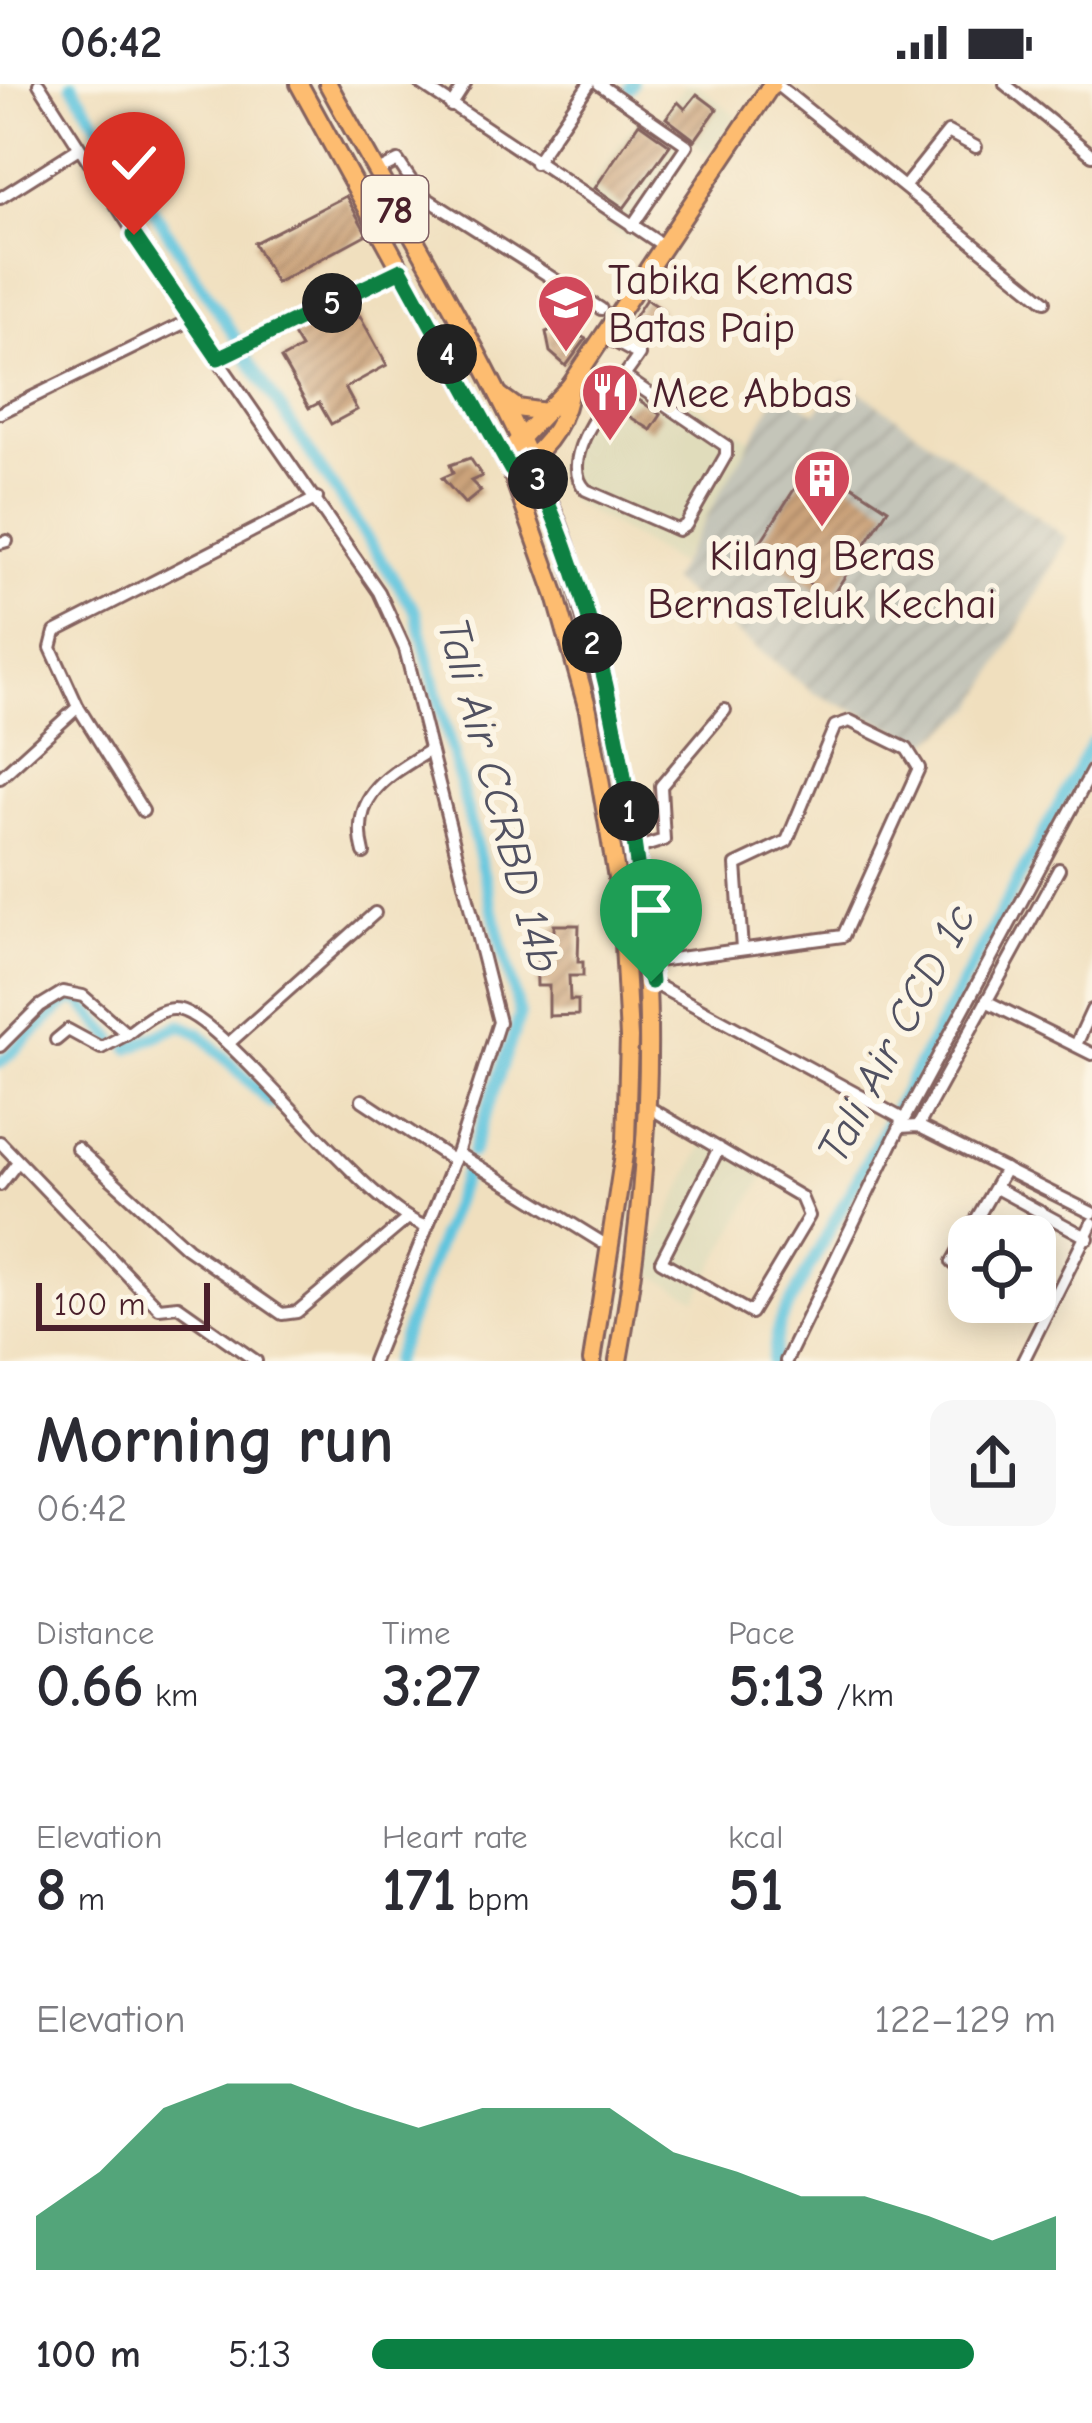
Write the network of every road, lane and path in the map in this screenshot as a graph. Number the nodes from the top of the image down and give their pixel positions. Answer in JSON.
{"nodes":[{"id":1,"x":39,"y":84,"type":"edge"},
{"id":2,"x":298,"y":84,"type":"edge"},
{"id":3,"x":328,"y":84,"type":"edge"},
{"id":4,"x":421,"y":84,"type":"edge"},
{"id":5,"x":465,"y":84,"type":"edge"},
{"id":6,"x":589,"y":84,"type":"edge"},
{"id":7,"x":599,"y":84,"type":"edge"},
{"id":8,"x":774,"y":84,"type":"edge"},
{"id":9,"x":1004,"y":84,"type":"edge"},
{"id":10,"x":451,"y":106,"type":"junction"},
{"id":11,"x":976,"y":147,"type":"dead end"},
{"id":12,"x":79,"y":148,"type":"junction"},
{"id":13,"x":1090,"y":150,"type":"edge"},
{"id":14,"x":535,"y":164,"type":"junction"},
{"id":15,"x":376,"y":172,"type":"junction"},
{"id":16,"x":905,"y":185,"type":"junction"},
{"id":17,"x":0,"y":198,"type":"edge"},
{"id":18,"x":632,"y":226,"type":"junction"},
{"id":19,"x":664,"y":246,"type":"junction"},
{"id":20,"x":401,"y":270,"type":"junction"},
{"id":21,"x":1045,"y":301,"type":"dead end"},
{"id":22,"x":601,"y":309,"type":"dead end"},
{"id":23,"x":190,"y":320,"type":"junction"},
{"id":24,"x":604,"y":336,"type":"junction"},
{"id":25,"x":218,"y":358,"type":"junction"},
{"id":26,"x":626,"y":377,"type":"junction"},
{"id":27,"x":570,"y":386,"type":"junction"},
{"id":28,"x":494,"y":391,"type":"junction"},
{"id":29,"x":0,"y":412,"type":"edge"},
{"id":30,"x":545,"y":412,"type":"junction"},
{"id":31,"x":549,"y":437,"type":"junction"},
{"id":32,"x":520,"y":443,"type":"junction"},
{"id":33,"x":501,"y":452,"type":"junction"},
{"id":34,"x":528,"y":460,"type":"junction"},
{"id":35,"x":511,"y":470,"type":"junction"},
{"id":36,"x":317,"y":498,"type":"junction"},
{"id":37,"x":550,"y":505,"type":"junction"},
{"id":38,"x":78,"y":707,"type":"junction"},
{"id":39,"x":725,"y":710,"type":"dead end"},
{"id":40,"x":430,"y":750,"type":"junction"},
{"id":41,"x":1092,"y":771,"type":"edge"},
{"id":42,"x":0,"y":778,"type":"edge"},
{"id":43,"x":143,"y":811,"type":"dead end"},
{"id":44,"x":635,"y":849,"type":"junction"},
{"id":45,"x":364,"y":853,"type":"dead end"},
{"id":46,"x":1060,"y":868,"type":"dead end"},
{"id":47,"x":375,"y":913,"type":"dead end"},
{"id":48,"x":742,"y":950,"type":"junction"},
{"id":49,"x":1013,"y":950,"type":"junction"},
{"id":50,"x":995,"y":951,"type":"junction"},
{"id":51,"x":649,"y":962,"type":"junction"},
{"id":52,"x":651,"y":982,"type":"junction"},
{"id":53,"x":986,"y":1001,"type":"junction"},
{"id":54,"x":1092,"y":1010,"type":"edge"},
{"id":55,"x":127,"y":1034,"type":"junction"},
{"id":56,"x":56,"y":1040,"type":"dead end"},
{"id":57,"x":228,"y":1045,"type":"junction"},
{"id":58,"x":1076,"y":1045,"type":"junction"},
{"id":59,"x":0,"y":1046,"type":"edge"},
{"id":60,"x":1092,"y":1054,"type":"edge"},
{"id":61,"x":362,"y":1100,"type":"dead end"},
{"id":62,"x":650,"y":1108,"type":"junction"},
{"id":63,"x":901,"y":1122,"type":"junction"},
{"id":64,"x":918,"y":1126,"type":"junction"},
{"id":65,"x":0,"y":1142,"type":"edge"},
{"id":66,"x":76,"y":1148,"type":"dead end"},
{"id":67,"x":719,"y":1148,"type":"junction"},
{"id":68,"x":455,"y":1157,"type":"junction"},
{"id":69,"x":17,"y":1163,"type":"junction"},
{"id":70,"x":1005,"y":1169,"type":"junction"},
{"id":71,"x":0,"y":1185,"type":"edge"},
{"id":72,"x":996,"y":1188,"type":"junction"},
{"id":73,"x":1042,"y":1213,"type":"joint"},
{"id":74,"x":1092,"y":1213,"type":"edge"},
{"id":75,"x":980,"y":1215,"type":"edge"},
{"id":76,"x":407,"y":1220,"type":"junction"},
{"id":77,"x":1092,"y":1222,"type":"edge"},
{"id":78,"x":424,"y":1226,"type":"junction"},
{"id":79,"x":1089,"y":1238,"type":"edge"},
{"id":80,"x":611,"y":1248,"type":"junction"},
{"id":81,"x":256,"y":1361,"type":"edge"},
{"id":82,"x":374,"y":1361,"type":"edge"},
{"id":83,"x":592,"y":1361,"type":"edge"},
{"id":84,"x":617,"y":1361,"type":"edge"},
{"id":85,"x":786,"y":1361,"type":"edge"},
{"id":86,"x":1023,"y":1361,"type":"edge"}],
"edges":[{"from":1,"to":12,"type":"street"},
{"from":2,"to":20,"type":"main road","number":"78"},
{"from":3,"to":15,"type":"main road","number":"78"},
{"from":4,"to":10,"type":"street"},
{"from":5,"to":10,"type":"street"},
{"from":6,"to":14,"type":"street"},
{"from":7,"to":18,"type":"street"},
{"from":8,"to":16,"type":"street"},
{"from":8,"to":19,"type":"main road"},
{"from":9,"to":13,"type":"street"},
{"from":10,"to":14,"type":"street"},
{"from":11,"to":16,"type":"street"},
{"from":12,"to":17,"type":"street"},
{"from":12,"to":23,"type":"street"},
{"from":14,"to":18,"type":"street"},
{"from":15,"to":22,"type":"street"},
{"from":15,"to":28,"type":"main road","number":"78"},
{"from":16,"to":21,"type":"street"},
{"from":18,"to":19,"type":"street"},
{"from":19,"to":24,"type":"main road"},
{"from":20,"to":25,"type":"street"},
{"from":20,"to":33,"type":"main road","number":"78"},
{"from":23,"to":25,"type":"street"},
{"from":23,"to":29,"type":"street"},
{"from":24,"to":26,"type":"street"},
{"from":24,"to":27,"type":"main road"},
{"from":25,"to":36,"type":"street"},
{"from":26,"to":26,"type":"street"},
{"from":27,"to":30,"type":"main road"},
{"from":27,"to":31,"type":"main road"},
{"from":28,"to":30,"type":"main road"},
{"from":28,"to":32,"type":"main road","number":"78"},
{"from":30,"to":32,"type":"main road"},
{"from":31,"to":34,"type":"main road"},
{"from":31,"to":37,"type":"main road"},
{"from":32,"to":33,"type":"main road"},
{"from":32,"to":34,"type":"main road","number":"78"},
{"from":33,"to":35,"type":"main road","number":"78"},
{"from":34,"to":35,"type":"main road"},
{"from":34,"to":37,"type":"main road","number":"78"},
{"from":35,"to":80,"type":"main road","number":"78"},
{"from":36,"to":38,"type":"street"},
{"from":36,"to":40,"type":"street"},
{"from":37,"to":44,"type":"main road","number":"78"},
{"from":38,"to":42,"type":"street"},
{"from":38,"to":43,"type":"street"},
{"from":39,"to":44,"type":"street"},
{"from":40,"to":45,"type":"street"},
{"from":40,"to":68,"type":"street"},
{"from":41,"to":50,"type":"street"},
{"from":44,"to":51,"type":"main road","number":"78"},
{"from":46,"to":49,"type":"street"},
{"from":47,"to":57,"type":"street"},
{"from":48,"to":48,"type":"street"},
{"from":48,"to":51,"type":"street"},
{"from":49,"to":50,"type":"street"},
{"from":49,"to":53,"type":"street"},
{"from":50,"to":63,"type":"street"},
{"from":51,"to":52,"type":"main road","number":"78"},
{"from":52,"to":62,"type":"main road","number":"78"},
{"from":52,"to":63,"type":"street"},
{"from":53,"to":58,"type":"street"},
{"from":53,"to":64,"type":"street"},
{"from":54,"to":58,"type":"street"},
{"from":55,"to":56,"type":"street"},
{"from":55,"to":57,"type":"street"},
{"from":55,"to":59,"type":"street"},
{"from":57,"to":76,"type":"street"},
{"from":58,"to":60,"type":"street"},
{"from":61,"to":68,"type":"street"},
{"from":62,"to":67,"type":"street"},
{"from":62,"to":84,"type":"main road","number":"78"},
{"from":63,"to":64,"type":"street"},
{"from":63,"to":85,"type":"street"},
{"from":64,"to":70,"type":"street"},
{"from":65,"to":69,"type":"street"},
{"from":66,"to":76,"type":"street"},
{"from":67,"to":67,"type":"street"},
{"from":68,"to":78,"type":"street"},
{"from":68,"to":80,"type":"street"},
{"from":69,"to":71,"type":"street"},
{"from":69,"to":81,"type":"street"},
{"from":70,"to":72,"type":"street"},
{"from":70,"to":74,"type":"street"},
{"from":72,"to":73,"type":"street"},
{"from":72,"to":75,"type":"street"},
{"from":73,"to":79,"type":"street"},
{"from":76,"to":78,"type":"street"},
{"from":77,"to":79,"type":"street"},
{"from":78,"to":82,"type":"street"},
{"from":79,"to":86,"type":"street"},
{"from":80,"to":83,"type":"main road","number":"78"}]}
